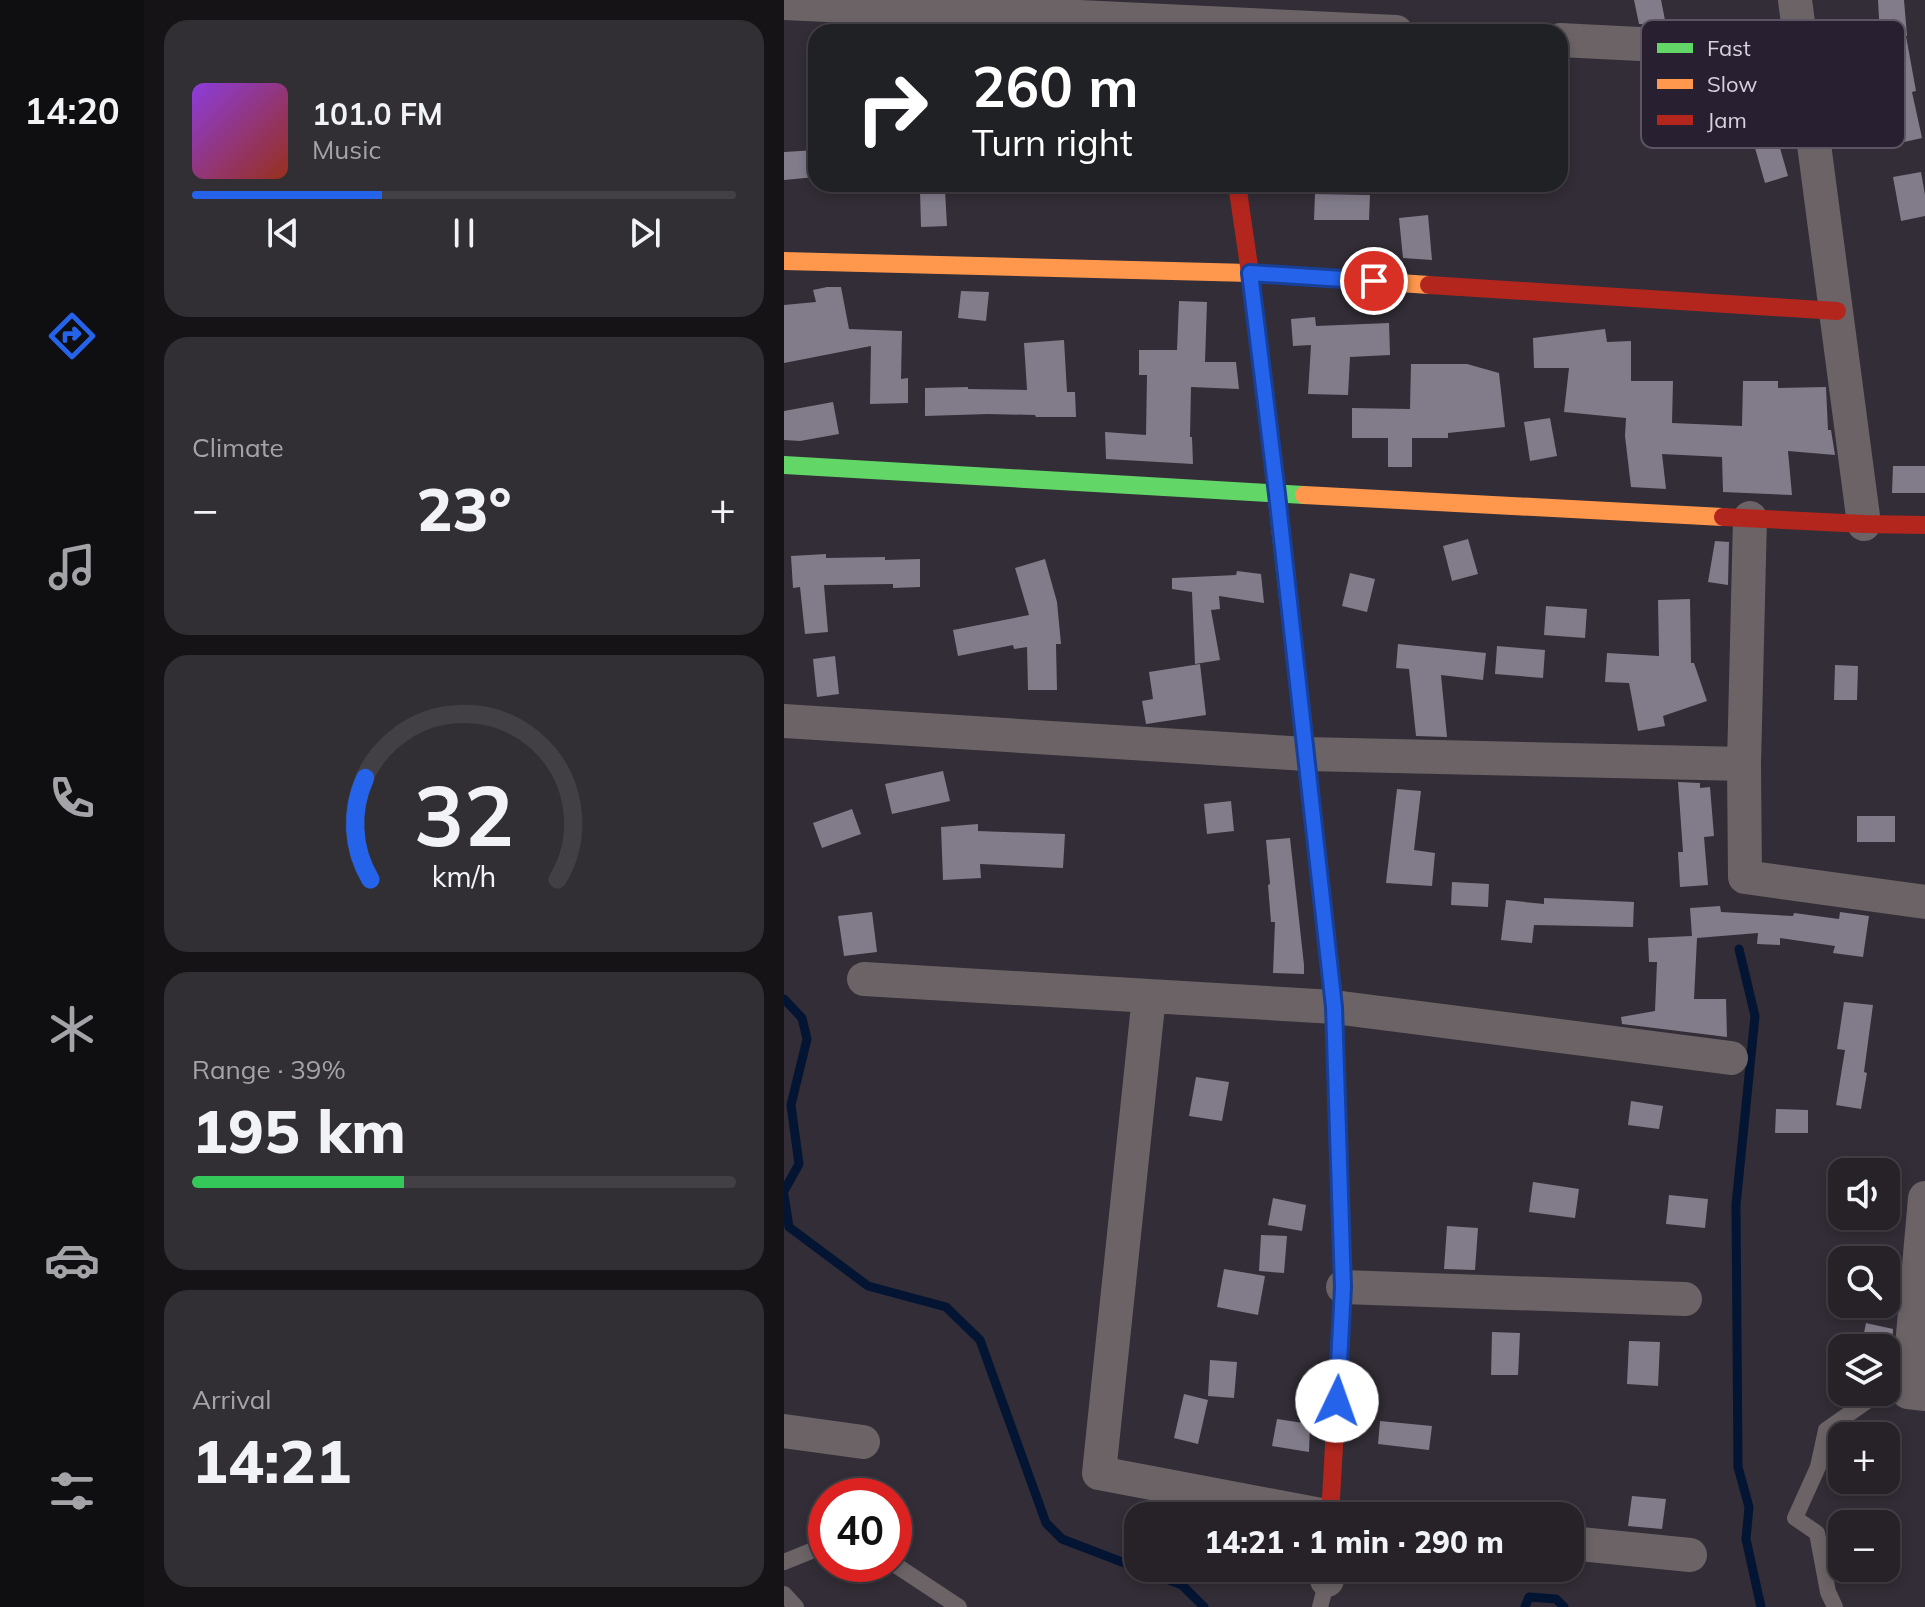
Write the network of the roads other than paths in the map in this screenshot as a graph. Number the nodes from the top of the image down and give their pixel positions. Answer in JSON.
{"nodes":[{"id":1,"x":1795,"y":0,"type":"edge"},
{"id":2,"x":784,"y":3,"type":"edge"},
{"id":3,"x":1213,"y":18,"type":"edge"},
{"id":4,"x":1798,"y":20,"type":"edge"},
{"id":5,"x":1291,"y":24,"type":"edge"},
{"id":6,"x":1568,"y":40,"type":"edge"},
{"id":7,"x":1641,"y":44,"type":"edge"},
{"id":8,"x":1815,"y":148,"type":"edge"},
{"id":9,"x":1238,"y":192,"type":"edge"},
{"id":10,"x":784,"y":261,"type":"edge"},
{"id":11,"x":1250,"y":273,"type":"junction"},
{"id":12,"x":1837,"y":311,"type":"junction"},
{"id":13,"x":784,"y":465,"type":"edge"},
{"id":14,"x":1277,"y":494,"type":"junction"},
{"id":15,"x":1750,"y":518,"type":"junction"},
{"id":16,"x":1864,"y":524,"type":"junction"},
{"id":17,"x":1925,"y":525,"type":"edge"},
{"id":18,"x":784,"y":721,"type":"edge"},
{"id":19,"x":1306,"y":754,"type":"junction"},
{"id":20,"x":1744,"y":764,"type":"junction"},
{"id":21,"x":1925,"y":902,"type":"edge"},
{"id":22,"x":864,"y":979,"type":"dead end"},
{"id":23,"x":1149,"y":996,"type":"junction"},
{"id":24,"x":1334,"y":1007,"type":"junction"},
{"id":25,"x":1731,"y":1058,"type":"dead end"},
{"id":26,"x":1925,"y":1198,"type":"edge"},
{"id":27,"x":1343,"y":1287,"type":"junction"},
{"id":28,"x":1685,"y":1299,"type":"dead end"},
{"id":29,"x":1917,"y":1393,"type":"edge"},
{"id":30,"x":784,"y":1431,"type":"edge"},
{"id":31,"x":863,"y":1442,"type":"dead end"},
{"id":32,"x":1253,"y":1502,"type":"edge"},
{"id":33,"x":1329,"y":1502,"type":"edge"},
{"id":34,"x":1584,"y":1544,"type":"edge"},
{"id":35,"x":808,"y":1552,"type":"edge"},
{"id":36,"x":1690,"y":1555,"type":"dead end"},
{"id":37,"x":784,"y":1562,"type":"edge"},
{"id":38,"x":912,"y":1576,"type":"edge"},
{"id":39,"x":784,"y":1594,"type":"edge"},
{"id":40,"x":796,"y":1607,"type":"edge"},
{"id":41,"x":959,"y":1607,"type":"edge"},
{"id":42,"x":1835,"y":1607,"type":"edge"}],
"edges":[{"from":1,"to":4,"type":"street"},
{"from":2,"to":3,"type":"street"},
{"from":3,"to":5,"type":"street"},
{"from":6,"to":7,"type":"street"},
{"from":8,"to":12,"type":"street"},
{"from":9,"to":11,"type":"street"},
{"from":10,"to":11,"type":"street"},
{"from":11,"to":12,"type":"street"},
{"from":11,"to":14,"type":"street"},
{"from":12,"to":16,"type":"street"},
{"from":13,"to":14,"type":"street"},
{"from":14,"to":15,"type":"street"},
{"from":14,"to":19,"type":"street"},
{"from":15,"to":16,"type":"street"},
{"from":15,"to":20,"type":"street"},
{"from":16,"to":17,"type":"street"},
{"from":18,"to":19,"type":"street"},
{"from":19,"to":20,"type":"street"},
{"from":19,"to":24,"type":"street"},
{"from":20,"to":21,"type":"street"},
{"from":22,"to":23,"type":"street"},
{"from":23,"to":24,"type":"street"},
{"from":23,"to":32,"type":"street"},
{"from":24,"to":25,"type":"street"},
{"from":24,"to":27,"type":"street"},
{"from":26,"to":29,"type":"street"},
{"from":27,"to":28,"type":"street"},
{"from":27,"to":33,"type":"street"},
{"from":29,"to":42,"type":"lane"},
{"from":30,"to":31,"type":"street"},
{"from":34,"to":36,"type":"street"},
{"from":35,"to":37,"type":"lane"},
{"from":38,"to":41,"type":"lane"},
{"from":39,"to":40,"type":"lane"}]}
